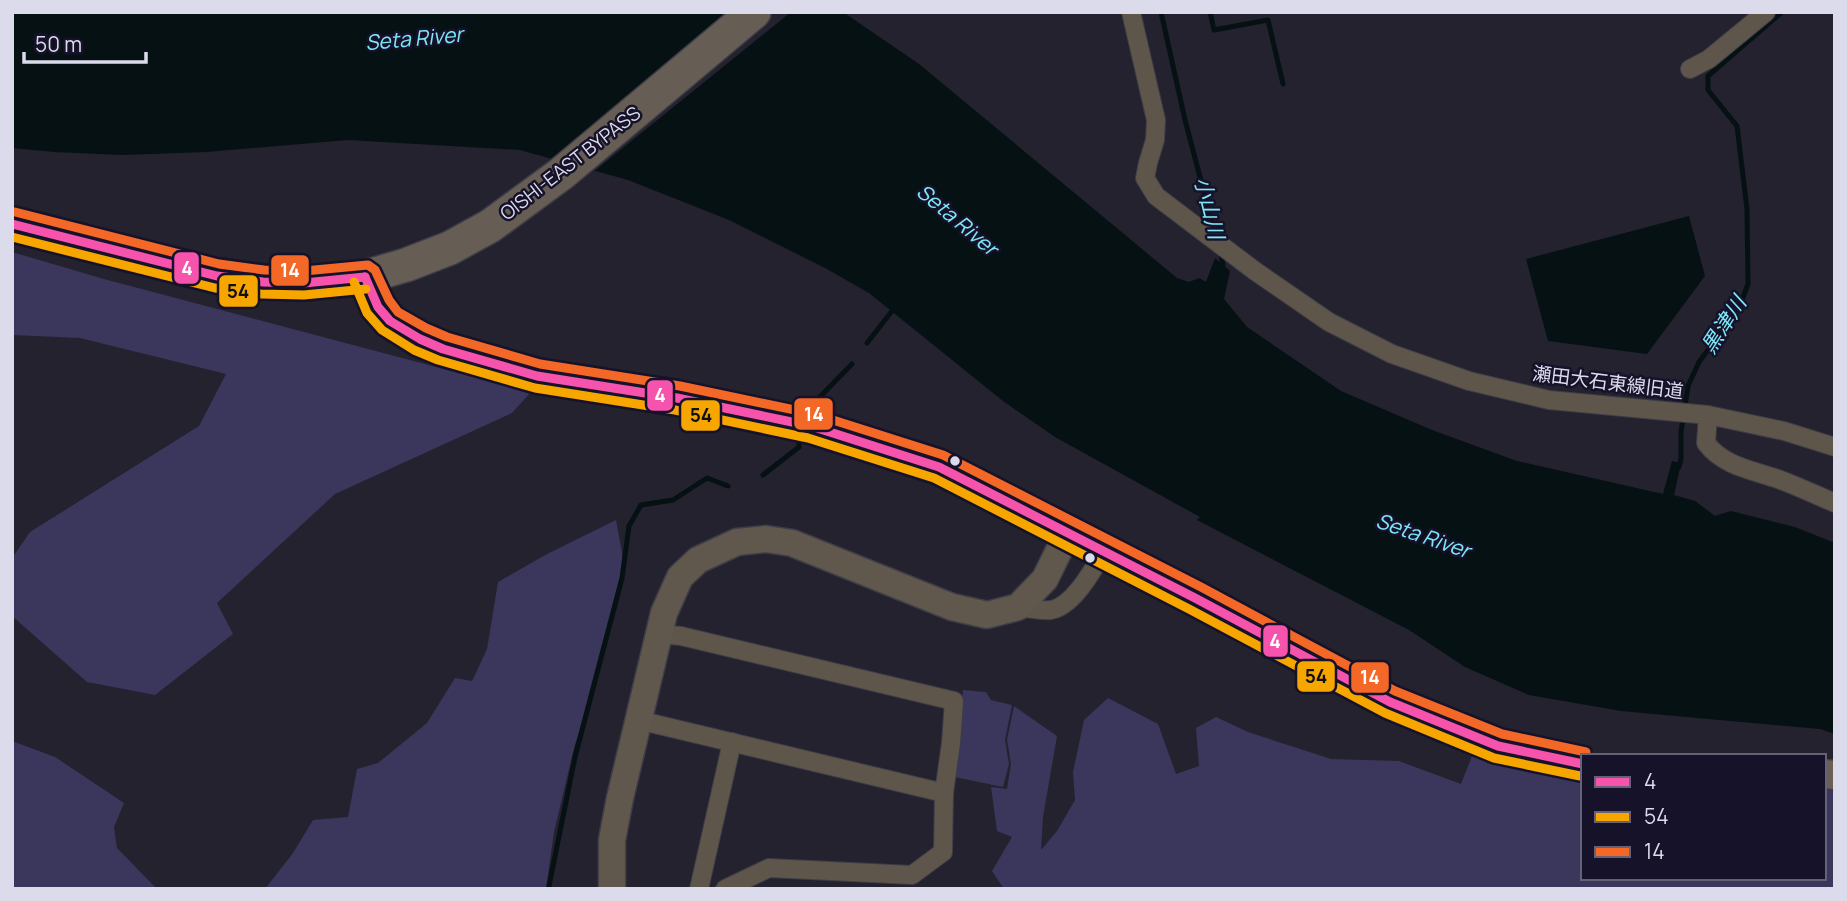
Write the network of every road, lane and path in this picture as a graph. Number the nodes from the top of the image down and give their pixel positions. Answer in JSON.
{"nodes":[{"id":1,"x":754,"y":12,"type":"edge"},
{"id":2,"x":1131,"y":12,"type":"edge"},
{"id":3,"x":1766,"y":12,"type":"edge"},
{"id":4,"x":1690,"y":69,"type":"dead end"},
{"id":5,"x":12,"y":224,"type":"edge"},
{"id":6,"x":365,"y":277,"type":"junction"},
{"id":7,"x":1702,"y":415,"type":"junction"},
{"id":8,"x":1835,"y":447,"type":"edge"},
{"id":9,"x":1835,"y":503,"type":"edge"},
{"id":10,"x":1067,"y":534,"type":"junction"},
{"id":11,"x":1103,"y":552,"type":"junction"},
{"id":12,"x":1018,"y":607,"type":"junction"},
{"id":13,"x":659,"y":634,"type":"junction"},
{"id":14,"x":638,"y":720,"type":"junction"},
{"id":15,"x":732,"y":742,"type":"junction"},
{"id":16,"x":1581,"y":764,"type":"edge"},
{"id":17,"x":944,"y":793,"type":"junction"},
{"id":18,"x":612,"y":889,"type":"edge"},
{"id":19,"x":699,"y":889,"type":"edge"},
{"id":20,"x":725,"y":889,"type":"edge"}],
"edges":[{"from":1,"to":6,"type":"highway","name":"OISHI-EAST BYPASS"},
{"from":2,"to":7,"type":"street","name":"瀬田大石東線旧道"},
{"from":3,"to":4,"type":"street"},
{"from":5,"to":6,"type":"highway","name":"OISHI-EAST BYPASS"},
{"from":6,"to":10,"type":"main road"},
{"from":7,"to":8,"type":"street","name":"瀬田大石東線旧道"},
{"from":7,"to":9,"type":"street"},
{"from":10,"to":11,"type":"main road"},
{"from":10,"to":12,"type":"street"},
{"from":11,"to":12,"type":"street"},
{"from":11,"to":16,"type":"main road"},
{"from":12,"to":13,"type":"street"},
{"from":13,"to":14,"type":"street"},
{"from":13,"to":17,"type":"street"},
{"from":14,"to":15,"type":"street"},
{"from":14,"to":18,"type":"street"},
{"from":15,"to":17,"type":"street"},
{"from":15,"to":19,"type":"street"},
{"from":17,"to":20,"type":"street"}]}
